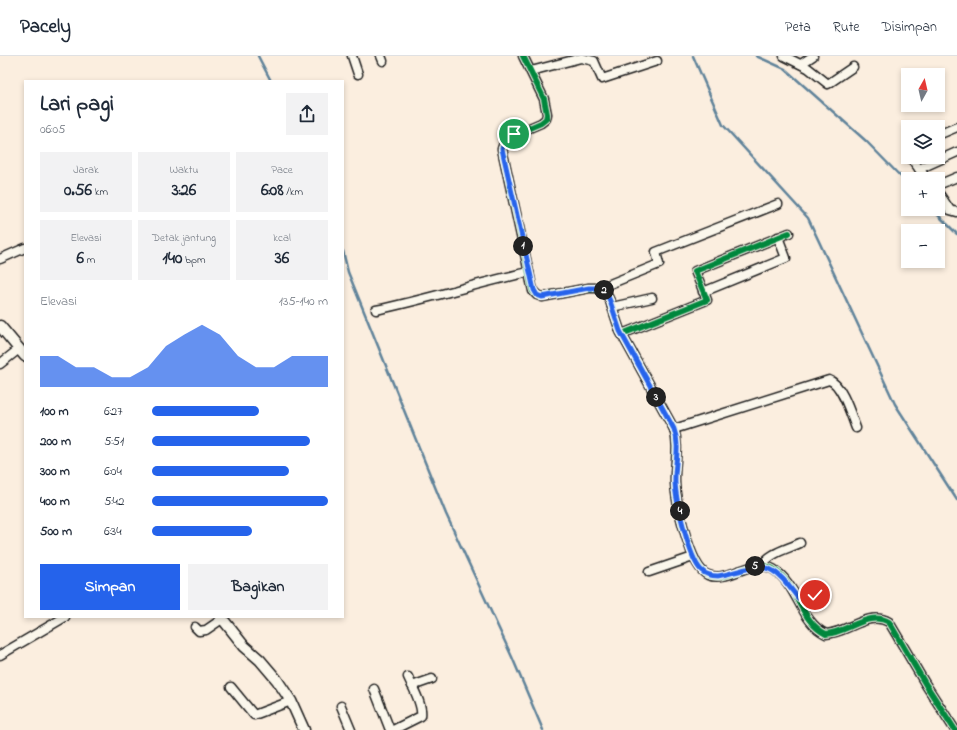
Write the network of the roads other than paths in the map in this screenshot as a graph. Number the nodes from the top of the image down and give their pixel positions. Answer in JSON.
{"nodes":[{"id":1,"x":352,"y":56,"type":"edge"},
{"id":2,"x":523,"y":56,"type":"edge"},
{"id":3,"x":784,"y":56,"type":"edge"},
{"id":4,"x":813,"y":56,"type":"edge"},
{"id":5,"x":580,"y":57,"type":"edge"},
{"id":6,"x":657,"y":61,"type":"dead end"},
{"id":7,"x":801,"y":64,"type":"junction"},
{"id":8,"x":853,"y":67,"type":"dead end"},
{"id":9,"x":531,"y":71,"type":"junction"},
{"id":10,"x":358,"y":74,"type":"dead end"},
{"id":11,"x":957,"y":127,"type":"edge"},
{"id":12,"x":945,"y":132,"type":"edge"},
{"id":13,"x":957,"y":152,"type":"edge"},
{"id":14,"x":915,"y":164,"type":"edge"},
{"id":15,"x":919,"y":169,"type":"junction"},
{"id":16,"x":921,"y":172,"type":"edge"},
{"id":17,"x":957,"y":177,"type":"edge"},
{"id":18,"x":945,"y":182,"type":"edge"},
{"id":19,"x":945,"y":202,"type":"edge"},
{"id":20,"x":778,"y":204,"type":"dead end"},
{"id":21,"x":957,"y":212,"type":"edge"},
{"id":22,"x":789,"y":233,"type":"dead end"},
{"id":23,"x":778,"y":237,"type":"junction"},
{"id":24,"x":24,"y":248,"type":"edge"},
{"id":25,"x":0,"y":259,"type":"edge"},
{"id":26,"x":529,"y":272,"type":"junction"},
{"id":27,"x":600,"y":288,"type":"junction"},
{"id":28,"x":703,"y":292,"type":"junction"},
{"id":29,"x":652,"y":298,"type":"dead end"},
{"id":30,"x":612,"y":307,"type":"junction"},
{"id":31,"x":376,"y":310,"type":"dead end"},
{"id":32,"x":0,"y":326,"type":"edge"},
{"id":33,"x":622,"y":334,"type":"junction"},
{"id":34,"x":22,"y":353,"type":"edge"},
{"id":35,"x":0,"y":364,"type":"edge"},
{"id":36,"x":856,"y":428,"type":"dead end"},
{"id":37,"x":674,"y":429,"type":"junction"},
{"id":38,"x":800,"y":544,"type":"dead end"},
{"id":39,"x":693,"y":557,"type":"junction"},
{"id":40,"x":762,"y":566,"type":"junction"},
{"id":41,"x":649,"y":572,"type":"dead end"},
{"id":42,"x":798,"y":598,"type":"junction"},
{"id":43,"x":818,"y":598,"type":"dead end"},
{"id":44,"x":63,"y":618,"type":"edge"},
{"id":45,"x":222,"y":618,"type":"edge"},
{"id":46,"x":195,"y":627,"type":"dead end"},
{"id":47,"x":0,"y":655,"type":"edge"},
{"id":48,"x":408,"y":677,"type":"dead end"},
{"id":49,"x":432,"y":679,"type":"dead end"},
{"id":50,"x":412,"y":686,"type":"junction"},
{"id":51,"x":231,"y":687,"type":"dead end"},
{"id":52,"x":374,"y":689,"type":"dead end"},
{"id":53,"x":291,"y":701,"type":"junction"},
{"id":54,"x":341,"y":706,"type":"dead end"},
{"id":55,"x":304,"y":730,"type":"edge"},
{"id":56,"x":351,"y":730,"type":"edge"},
{"id":57,"x":390,"y":730,"type":"edge"},
{"id":58,"x":393,"y":730,"type":"edge"},
{"id":59,"x":956,"y":730,"type":"edge"}],
"edges":[{"from":1,"to":10,"type":"street"},
{"from":2,"to":9,"type":"street"},
{"from":3,"to":7,"type":"street"},
{"from":4,"to":7,"type":"street"},
{"from":5,"to":6,"type":"street"},
{"from":5,"to":9,"type":"street"},
{"from":7,"to":8,"type":"street"},
{"from":9,"to":26,"type":"street"},
{"from":11,"to":12,"type":"street"},
{"from":13,"to":15,"type":"street"},
{"from":14,"to":15,"type":"street"},
{"from":15,"to":16,"type":"street"},
{"from":17,"to":18,"type":"street"},
{"from":19,"to":21,"type":"street"},
{"from":20,"to":27,"type":"street"},
{"from":22,"to":23,"type":"street"},
{"from":23,"to":28,"type":"street"},
{"from":23,"to":28,"type":"street"},
{"from":24,"to":25,"type":"street"},
{"from":26,"to":27,"type":"street"},
{"from":26,"to":31,"type":"street"},
{"from":27,"to":30,"type":"street"},
{"from":28,"to":33,"type":"street"},
{"from":29,"to":30,"type":"street"},
{"from":30,"to":33,"type":"street"},
{"from":32,"to":34,"type":"street"},
{"from":33,"to":37,"type":"street"},
{"from":34,"to":35,"type":"street"},
{"from":36,"to":37,"type":"street"},
{"from":37,"to":39,"type":"street"},
{"from":38,"to":40,"type":"street"},
{"from":39,"to":40,"type":"street"},
{"from":39,"to":41,"type":"street"},
{"from":40,"to":42,"type":"street"},
{"from":42,"to":43,"type":"street"},
{"from":42,"to":59,"type":"street"},
{"from":44,"to":47,"type":"street"},
{"from":45,"to":46,"type":"street"},
{"from":45,"to":53,"type":"street"},
{"from":48,"to":50,"type":"street"},
{"from":49,"to":50,"type":"street"},
{"from":50,"to":58,"type":"street"},
{"from":51,"to":53,"type":"street"},
{"from":52,"to":57,"type":"street"},
{"from":53,"to":55,"type":"street"},
{"from":54,"to":56,"type":"street"}]}
